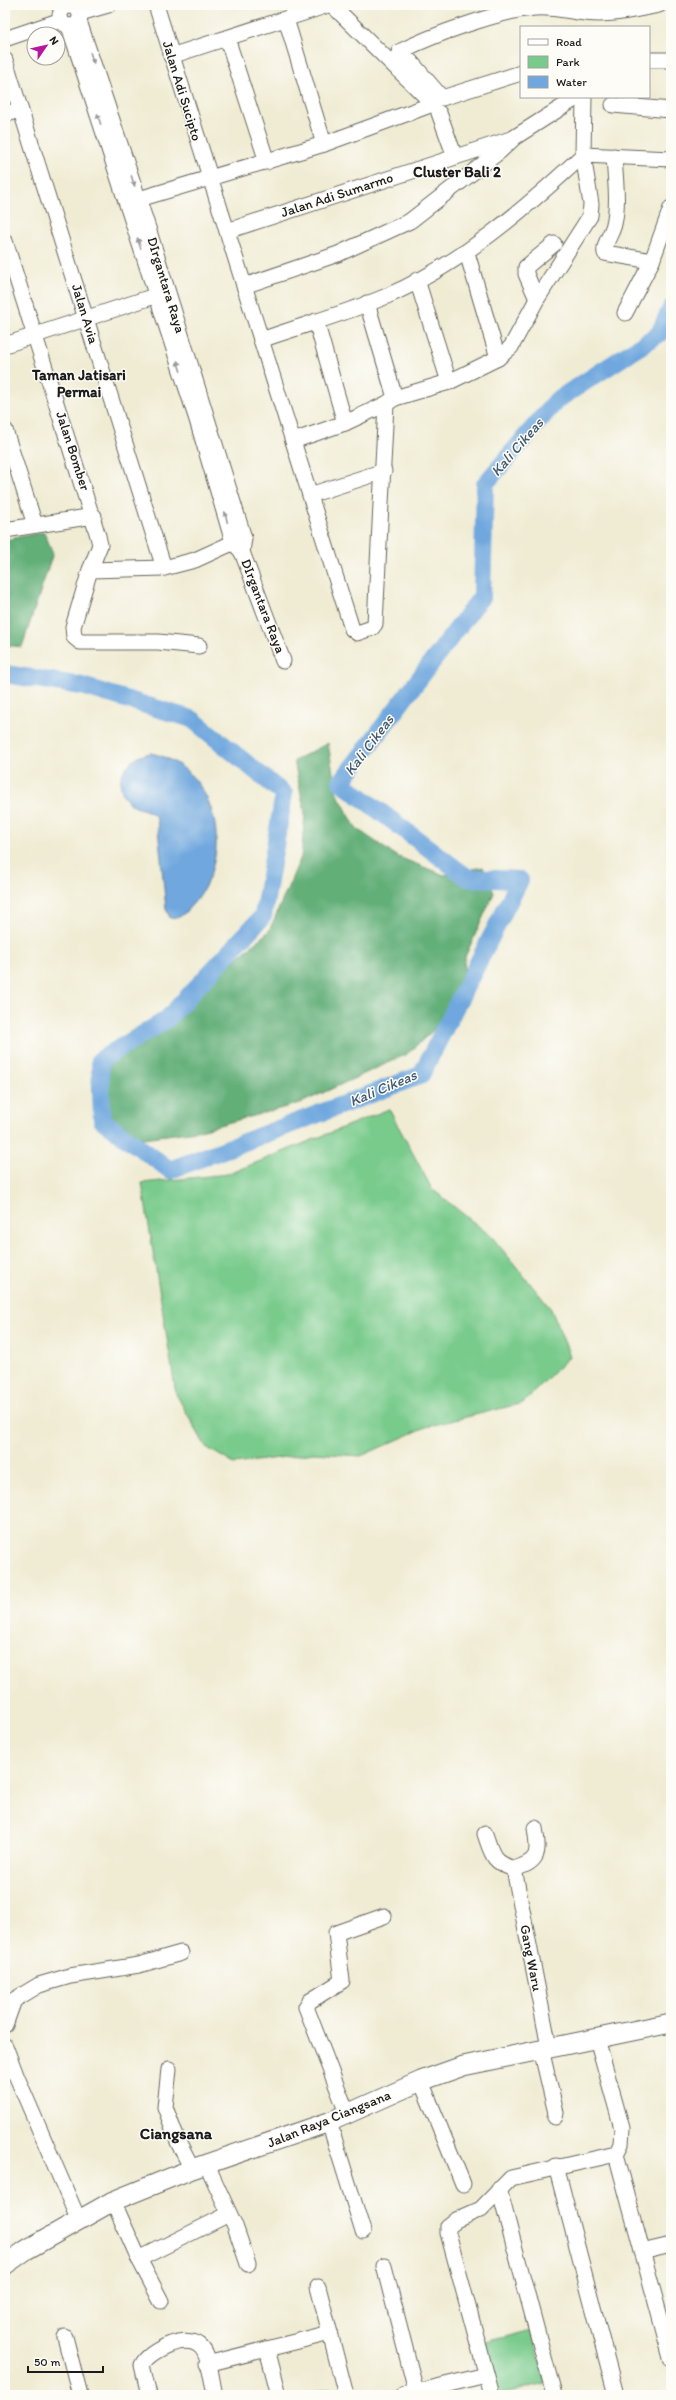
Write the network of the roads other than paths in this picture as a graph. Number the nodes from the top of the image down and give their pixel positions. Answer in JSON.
{"nodes":[{"id":1,"x":108,"y":5,"type":"edge"},
{"id":2,"x":156,"y":5,"type":"edge"},
{"id":3,"x":328,"y":5,"type":"edge"},
{"id":4,"x":332,"y":5,"type":"edge"},
{"id":5,"x":659,"y":5,"type":"edge"},
{"id":6,"x":498,"y":10,"type":"edge"},
{"id":7,"x":69,"y":13,"type":"edge"},
{"id":8,"x":286,"y":19,"type":"junction"},
{"id":9,"x":227,"y":38,"type":"junction"},
{"id":10,"x":5,"y":39,"type":"edge"},
{"id":11,"x":171,"y":56,"type":"junction"},
{"id":12,"x":5,"y":60,"type":"edge"},
{"id":13,"x":650,"y":60,"type":"edge"},
{"id":14,"x":671,"y":60,"type":"edge"},
{"id":15,"x":520,"y":73,"type":"edge"},
{"id":16,"x":576,"y":98,"type":"edge"},
{"id":17,"x":584,"y":98,"type":"edge"},
{"id":18,"x":613,"y":105,"type":"dead end"},
{"id":19,"x":20,"y":109,"type":"junction"},
{"id":20,"x":671,"y":110,"type":"edge"},
{"id":21,"x":439,"y":113,"type":"dead end"},
{"id":22,"x":5,"y":115,"type":"edge"},
{"id":23,"x":515,"y":137,"type":"junction"},
{"id":24,"x":324,"y":144,"type":"junction"},
{"id":25,"x":583,"y":155,"type":"junction"},
{"id":26,"x":614,"y":156,"type":"junction"},
{"id":27,"x":456,"y":157,"type":"junction"},
{"id":28,"x":671,"y":159,"type":"edge"},
{"id":29,"x":266,"y":162,"type":"junction"},
{"id":30,"x":210,"y":177,"type":"junction"},
{"id":31,"x":133,"y":201,"type":"junction"},
{"id":32,"x":671,"y":208,"type":"edge"},
{"id":33,"x":227,"y":231,"type":"junction"},
{"id":34,"x":5,"y":241,"type":"edge"},
{"id":35,"x":554,"y":244,"type":"dead end"},
{"id":36,"x":467,"y":253,"type":"junction"},
{"id":37,"x":652,"y":261,"type":"junction"},
{"id":38,"x":417,"y":280,"type":"junction"},
{"id":39,"x":244,"y":286,"type":"junction"},
{"id":40,"x":162,"y":294,"type":"junction"},
{"id":41,"x":537,"y":299,"type":"junction"},
{"id":42,"x":367,"y":303,"type":"junction"},
{"id":43,"x":625,"y":313,"type":"dead end"},
{"id":44,"x":87,"y":320,"type":"junction"},
{"id":45,"x":316,"y":320,"type":"junction"},
{"id":46,"x":35,"y":336,"type":"junction"},
{"id":47,"x":261,"y":340,"type":"junction"},
{"id":48,"x":5,"y":345,"type":"edge"},
{"id":49,"x":498,"y":358,"type":"junction"},
{"id":50,"x":449,"y":382,"type":"junction"},
{"id":51,"x":390,"y":401,"type":"junction"},
{"id":52,"x":345,"y":423,"type":"junction"},
{"id":53,"x":5,"y":430,"type":"edge"},
{"id":54,"x":293,"y":441,"type":"junction"},
{"id":55,"x":384,"y":471,"type":"junction"},
{"id":56,"x":310,"y":494,"type":"junction"},
{"id":57,"x":94,"y":516,"type":"junction"},
{"id":58,"x":35,"y":525,"type":"junction"},
{"id":59,"x":5,"y":530,"type":"edge"},
{"id":60,"x":240,"y":544,"type":"junction"},
{"id":61,"x":164,"y":568,"type":"junction"},
{"id":62,"x":90,"y":570,"type":"junction"},
{"id":63,"x":199,"y":646,"type":"dead end"},
{"id":64,"x":283,"y":661,"type":"dead end"},
{"id":65,"x":534,"y":1828,"type":"dead end"},
{"id":66,"x":485,"y":1834,"type":"dead end"},
{"id":67,"x":514,"y":1869,"type":"junction"},
{"id":68,"x":384,"y":1916,"type":"dead end"},
{"id":69,"x":181,"y":1953,"type":"dead end"},
{"id":70,"x":671,"y":2024,"type":"edge"},
{"id":71,"x":5,"y":2025,"type":"edge"},
{"id":72,"x":5,"y":2046,"type":"edge"},
{"id":73,"x":599,"y":2046,"type":"dead end"},
{"id":74,"x":545,"y":2048,"type":"junction"},
{"id":75,"x":169,"y":2069,"type":"dead end"},
{"id":76,"x":10,"y":2078,"type":"edge"},
{"id":77,"x":421,"y":2081,"type":"junction"},
{"id":78,"x":346,"y":2113,"type":"junction"},
{"id":79,"x":555,"y":2117,"type":"dead end"},
{"id":80,"x":329,"y":2122,"type":"junction"},
{"id":81,"x":616,"y":2154,"type":"junction"},
{"id":82,"x":556,"y":2166,"type":"junction"},
{"id":83,"x":200,"y":2167,"type":"junction"},
{"id":84,"x":463,"y":2184,"type":"dead end"},
{"id":85,"x":499,"y":2189,"type":"junction"},
{"id":86,"x":114,"y":2201,"type":"junction"},
{"id":87,"x":229,"y":2214,"type":"junction"},
{"id":88,"x":80,"y":2221,"type":"junction"},
{"id":89,"x":363,"y":2231,"type":"dead end"},
{"id":90,"x":671,"y":2244,"type":"edge"},
{"id":91,"x":642,"y":2252,"type":"junction"},
{"id":92,"x":139,"y":2259,"type":"junction"},
{"id":93,"x":248,"y":2264,"type":"dead end"},
{"id":94,"x":5,"y":2265,"type":"edge"},
{"id":95,"x":384,"y":2266,"type":"dead end"},
{"id":96,"x":318,"y":2287,"type":"dead end"},
{"id":97,"x":161,"y":2301,"type":"dead end"},
{"id":98,"x":330,"y":2333,"type":"junction"},
{"id":99,"x":65,"y":2337,"type":"dead end"},
{"id":100,"x":267,"y":2349,"type":"junction"},
{"id":101,"x":671,"y":2358,"type":"edge"},
{"id":102,"x":207,"y":2364,"type":"junction"},
{"id":103,"x":486,"y":2375,"type":"junction"},
{"id":104,"x":412,"y":2394,"type":"edge"},
{"id":105,"x":80,"y":2395,"type":"edge"},
{"id":106,"x":149,"y":2395,"type":"edge"},
{"id":107,"x":215,"y":2395,"type":"edge"},
{"id":108,"x":279,"y":2395,"type":"edge"},
{"id":109,"x":346,"y":2395,"type":"edge"},
{"id":110,"x":492,"y":2395,"type":"edge"},
{"id":111,"x":554,"y":2395,"type":"edge"},
{"id":112,"x":616,"y":2395,"type":"edge"}],
"edges":[{"from":1,"to":7,"type":"street"},
{"from":2,"to":11,"type":"street","name":"Jalan Adi Sucipto"},
{"from":3,"to":8,"type":"street"},
{"from":4,"to":24,"type":"street"},
{"from":5,"to":6,"type":"street"},
{"from":6,"to":15,"type":"street"},
{"from":7,"to":10,"type":"street"},
{"from":7,"to":31,"type":"street","name":"DIrgantara Raya"},
{"from":8,"to":9,"type":"street"},
{"from":8,"to":24,"type":"street"},
{"from":9,"to":11,"type":"street"},
{"from":9,"to":29,"type":"street"},
{"from":11,"to":30,"type":"street","name":"Jalan Adi Sucipto"},
{"from":12,"to":19,"type":"street","name":"Jalan Avia"},
{"from":13,"to":14,"type":"street"},
{"from":16,"to":23,"type":"street"},
{"from":17,"to":25,"type":"street"},
{"from":18,"to":20,"type":"street"},
{"from":19,"to":22,"type":"street"},
{"from":19,"to":44,"type":"street","name":"Jalan Avia"},
{"from":21,"to":27,"type":"street"},
{"from":23,"to":27,"type":"street","name":"Jalan Adi Sumarmo"},
{"from":23,"to":39,"type":"street"},
{"from":24,"to":29,"type":"street"},
{"from":25,"to":26,"type":"street"},
{"from":25,"to":36,"type":"street"},
{"from":25,"to":41,"type":"street"},
{"from":26,"to":28,"type":"street"},
{"from":26,"to":37,"type":"street"},
{"from":27,"to":33,"type":"street","name":"Jalan Adi Sumarmo"},
{"from":29,"to":30,"type":"street"},
{"from":30,"to":31,"type":"street"},
{"from":30,"to":33,"type":"street","name":"Jalan Adi Sucipto"},
{"from":31,"to":40,"type":"street","name":"DIrgantara Raya"},
{"from":32,"to":37,"type":"street"},
{"from":33,"to":39,"type":"street","name":"Jalan Adi Sucipto"},
{"from":34,"to":46,"type":"street","name":"Jalan Bomber"},
{"from":35,"to":41,"type":"street"},
{"from":36,"to":38,"type":"street"},
{"from":36,"to":49,"type":"street"},
{"from":37,"to":43,"type":"street"},
{"from":38,"to":42,"type":"street"},
{"from":38,"to":50,"type":"street"},
{"from":39,"to":47,"type":"street","name":"Jalan Adi Sucipto"},
{"from":40,"to":44,"type":"street"},
{"from":40,"to":60,"type":"street","name":"DIrgantara Raya"},
{"from":41,"to":49,"type":"street"},
{"from":42,"to":45,"type":"street"},
{"from":42,"to":51,"type":"street"},
{"from":44,"to":46,"type":"street"},
{"from":44,"to":61,"type":"street","name":"Jalan Avia"},
{"from":45,"to":47,"type":"street"},
{"from":45,"to":52,"type":"street"},
{"from":46,"to":48,"type":"street"},
{"from":46,"to":57,"type":"street","name":"Jalan Bomber"},
{"from":47,"to":54,"type":"street","name":"Jalan Adi Sucipto"},
{"from":49,"to":50,"type":"street"},
{"from":50,"to":51,"type":"street"},
{"from":51,"to":52,"type":"street"},
{"from":51,"to":55,"type":"street"},
{"from":52,"to":54,"type":"street"},
{"from":53,"to":58,"type":"street"},
{"from":54,"to":56,"type":"street","name":"Jalan Adi Sucipto"},
{"from":55,"to":56,"type":"street"},
{"from":55,"to":56,"type":"street","name":"Jalan Adi Sucipto"},
{"from":57,"to":58,"type":"street"},
{"from":57,"to":62,"type":"street","name":"Jalan Bomber"},
{"from":58,"to":59,"type":"street"},
{"from":60,"to":61,"type":"street"},
{"from":60,"to":64,"type":"street","name":"DIrgantara Raya"},
{"from":61,"to":62,"type":"street"},
{"from":62,"to":63,"type":"street","name":"Jalan Bomber"},
{"from":65,"to":67,"type":"street"},
{"from":66,"to":67,"type":"street"},
{"from":67,"to":74,"type":"street","name":"Gang Waru"},
{"from":68,"to":78,"type":"street"},
{"from":69,"to":71,"type":"street"},
{"from":70,"to":74,"type":"main road","name":"Jalan Raya Ciangsana"},
{"from":72,"to":76,"type":"street"},
{"from":73,"to":81,"type":"street"},
{"from":74,"to":77,"type":"main road","name":"Jalan Raya Ciangsana"},
{"from":74,"to":79,"type":"street","name":"Gang Waru"},
{"from":75,"to":83,"type":"street"},
{"from":76,"to":88,"type":"street"},
{"from":77,"to":78,"type":"main road","name":"Jalan Raya Ciangsana"},
{"from":77,"to":84,"type":"street"},
{"from":78,"to":80,"type":"main road","name":"Jalan Raya Ciangsana"},
{"from":80,"to":83,"type":"main road","name":"Jalan Raya Ciangsana"},
{"from":80,"to":89,"type":"street"},
{"from":81,"to":82,"type":"street"},
{"from":81,"to":91,"type":"street"},
{"from":82,"to":85,"type":"street"},
{"from":82,"to":112,"type":"street"},
{"from":83,"to":86,"type":"main road","name":"Jalan Raya Ciangsana"},
{"from":83,"to":87,"type":"street"},
{"from":85,"to":103,"type":"street"},
{"from":85,"to":111,"type":"street"},
{"from":86,"to":88,"type":"main road","name":"Jalan Raya Ciangsana"},
{"from":86,"to":92,"type":"street"},
{"from":87,"to":92,"type":"street"},
{"from":87,"to":93,"type":"street"},
{"from":88,"to":94,"type":"main road","name":"Jalan Raya Ciangsana"},
{"from":90,"to":91,"type":"street"},
{"from":91,"to":101,"type":"street"},
{"from":92,"to":97,"type":"street"},
{"from":95,"to":104,"type":"street"},
{"from":96,"to":98,"type":"street"},
{"from":98,"to":100,"type":"street"},
{"from":98,"to":109,"type":"street"},
{"from":99,"to":105,"type":"street"},
{"from":100,"to":102,"type":"street"},
{"from":100,"to":108,"type":"street"},
{"from":102,"to":106,"type":"street"},
{"from":102,"to":107,"type":"street"},
{"from":103,"to":104,"type":"street"},
{"from":103,"to":110,"type":"street"}]}
